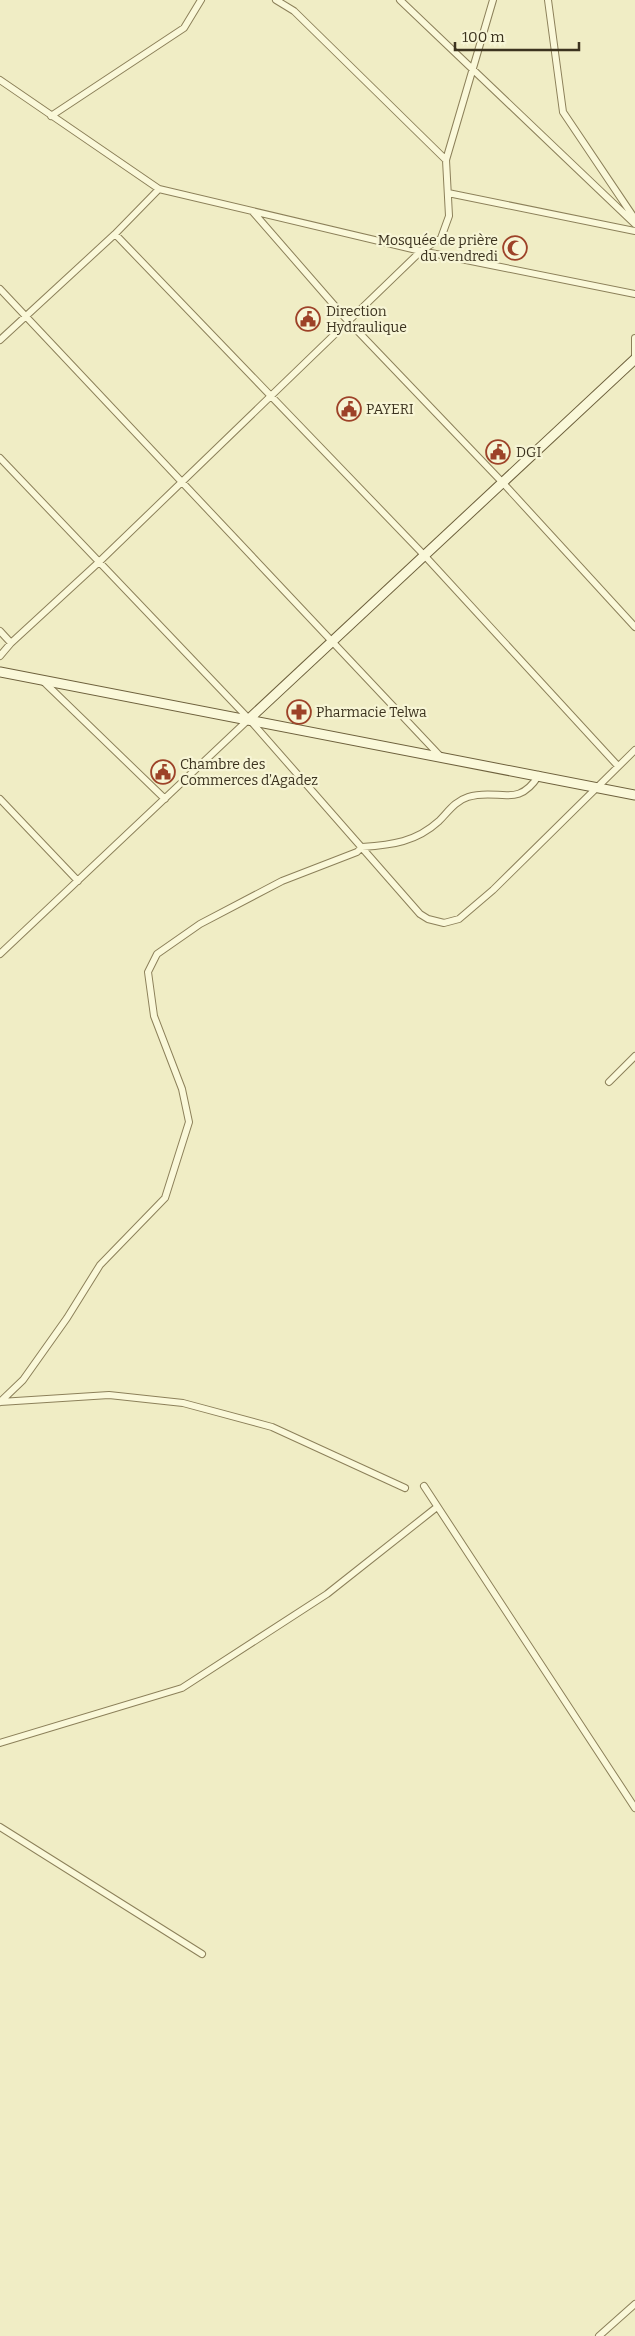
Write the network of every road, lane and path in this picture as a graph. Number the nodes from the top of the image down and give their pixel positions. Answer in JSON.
{"nodes":[{"id":1,"x":201,"y":0,"type":"edge"},
{"id":2,"x":276,"y":0,"type":"edge"},
{"id":3,"x":400,"y":0,"type":"edge"},
{"id":4,"x":493,"y":0,"type":"edge"},
{"id":5,"x":548,"y":0,"type":"edge"},
{"id":6,"x":472,"y":67,"type":"junction"},
{"id":7,"x":0,"y":80,"type":"edge"},
{"id":8,"x":51,"y":116,"type":"junction"},
{"id":9,"x":446,"y":160,"type":"junction"},
{"id":10,"x":159,"y":189,"type":"junction"},
{"id":11,"x":448,"y":193,"type":"junction"},
{"id":12,"x":252,"y":211,"type":"junction"},
{"id":13,"x":635,"y":219,"type":"edge"},
{"id":14,"x":635,"y":224,"type":"edge"},
{"id":15,"x":635,"y":231,"type":"edge"},
{"id":16,"x":115,"y":234,"type":"junction"},
{"id":17,"x":420,"y":251,"type":"junction"},
{"id":18,"x":0,"y":289,"type":"edge"},
{"id":19,"x":635,"y":294,"type":"edge"},
{"id":20,"x":26,"y":316,"type":"junction"},
{"id":21,"x":348,"y":321,"type":"junction"},
{"id":22,"x":635,"y":338,"type":"edge"},
{"id":23,"x":0,"y":340,"type":"edge"},
{"id":24,"x":635,"y":360,"type":"edge"},
{"id":25,"x":271,"y":396,"type":"junction"},
{"id":26,"x":0,"y":458,"type":"edge"},
{"id":27,"x":182,"y":482,"type":"junction"},
{"id":28,"x":503,"y":483,"type":"junction"},
{"id":29,"x":424,"y":555,"type":"junction"},
{"id":30,"x":99,"y":562,"type":"junction"},
{"id":31,"x":635,"y":627,"type":"edge"},
{"id":32,"x":0,"y":630,"type":"edge"},
{"id":33,"x":332,"y":641,"type":"junction"},
{"id":34,"x":11,"y":643,"type":"junction"},
{"id":35,"x":0,"y":656,"type":"edge"},
{"id":36,"x":0,"y":672,"type":"edge"},
{"id":37,"x":44,"y":682,"type":"junction"},
{"id":38,"x":249,"y":718,"type":"junction"},
{"id":39,"x":635,"y":750,"type":"edge"},
{"id":40,"x":441,"y":757,"type":"junction"},
{"id":41,"x":618,"y":766,"type":"junction"},
{"id":42,"x":539,"y":775,"type":"junction"},
{"id":43,"x":598,"y":787,"type":"junction"},
{"id":44,"x":635,"y":795,"type":"edge"},
{"id":45,"x":0,"y":799,"type":"edge"},
{"id":46,"x":165,"y":799,"type":"junction"},
{"id":47,"x":362,"y":848,"type":"junction"},
{"id":48,"x":78,"y":881,"type":"junction"},
{"id":49,"x":0,"y":954,"type":"edge"},
{"id":50,"x":635,"y":1056,"type":"edge"},
{"id":51,"x":609,"y":1082,"type":"dead end"},
{"id":52,"x":0,"y":1402,"type":"edge"},
{"id":53,"x":424,"y":1486,"type":"dead end"},
{"id":54,"x":404,"y":1488,"type":"dead end"},
{"id":55,"x":438,"y":1507,"type":"junction"},
{"id":56,"x":0,"y":1743,"type":"edge"},
{"id":57,"x":635,"y":1808,"type":"edge"},
{"id":58,"x":0,"y":1827,"type":"edge"},
{"id":59,"x":202,"y":1954,"type":"dead end"},
{"id":60,"x":635,"y":2304,"type":"edge"},
{"id":61,"x":599,"y":2336,"type":"edge"}],
"edges":[{"from":1,"to":8,"type":"street"},
{"from":2,"to":9,"type":"street"},
{"from":3,"to":6,"type":"street"},
{"from":4,"to":6,"type":"street"},
{"from":5,"to":13,"type":"street"},
{"from":6,"to":9,"type":"street"},
{"from":6,"to":14,"type":"street"},
{"from":7,"to":8,"type":"street"},
{"from":8,"to":10,"type":"street"},
{"from":9,"to":11,"type":"street"},
{"from":10,"to":12,"type":"street"},
{"from":10,"to":16,"type":"street"},
{"from":11,"to":15,"type":"street"},
{"from":11,"to":17,"type":"street"},
{"from":12,"to":17,"type":"street"},
{"from":12,"to":21,"type":"street"},
{"from":16,"to":20,"type":"street"},
{"from":16,"to":25,"type":"street"},
{"from":17,"to":19,"type":"street"},
{"from":17,"to":21,"type":"street"},
{"from":18,"to":20,"type":"street"},
{"from":20,"to":23,"type":"street"},
{"from":20,"to":27,"type":"street"},
{"from":21,"to":25,"type":"street"},
{"from":21,"to":28,"type":"street"},
{"from":22,"to":24,"type":"street"},
{"from":24,"to":28,"type":"main road"},
{"from":25,"to":27,"type":"street"},
{"from":25,"to":29,"type":"street"},
{"from":26,"to":30,"type":"street"},
{"from":27,"to":30,"type":"street"},
{"from":27,"to":33,"type":"street"},
{"from":28,"to":29,"type":"main road"},
{"from":28,"to":31,"type":"street"},
{"from":29,"to":33,"type":"main road"},
{"from":29,"to":41,"type":"street"},
{"from":30,"to":34,"type":"street"},
{"from":30,"to":38,"type":"street"},
{"from":32,"to":34,"type":"street"},
{"from":33,"to":38,"type":"main road"},
{"from":33,"to":40,"type":"street"},
{"from":34,"to":35,"type":"street"},
{"from":36,"to":37,"type":"main road"},
{"from":37,"to":38,"type":"main road"},
{"from":37,"to":46,"type":"street"},
{"from":38,"to":40,"type":"main road"},
{"from":38,"to":46,"type":"street"},
{"from":38,"to":47,"type":"street"},
{"from":39,"to":41,"type":"street"},
{"from":40,"to":42,"type":"main road"},
{"from":41,"to":43,"type":"street"},
{"from":42,"to":43,"type":"main road"},
{"from":42,"to":47,"type":"street"},
{"from":43,"to":44,"type":"main road"},
{"from":43,"to":47,"type":"street"},
{"from":45,"to":48,"type":"street"},
{"from":46,"to":48,"type":"street"},
{"from":47,"to":52,"type":"street"},
{"from":48,"to":49,"type":"street"},
{"from":50,"to":51,"type":"street"},
{"from":52,"to":54,"type":"street"},
{"from":53,"to":55,"type":"street"},
{"from":55,"to":56,"type":"street"},
{"from":55,"to":57,"type":"street"},
{"from":58,"to":59,"type":"street"},
{"from":60,"to":61,"type":"street"}]}
